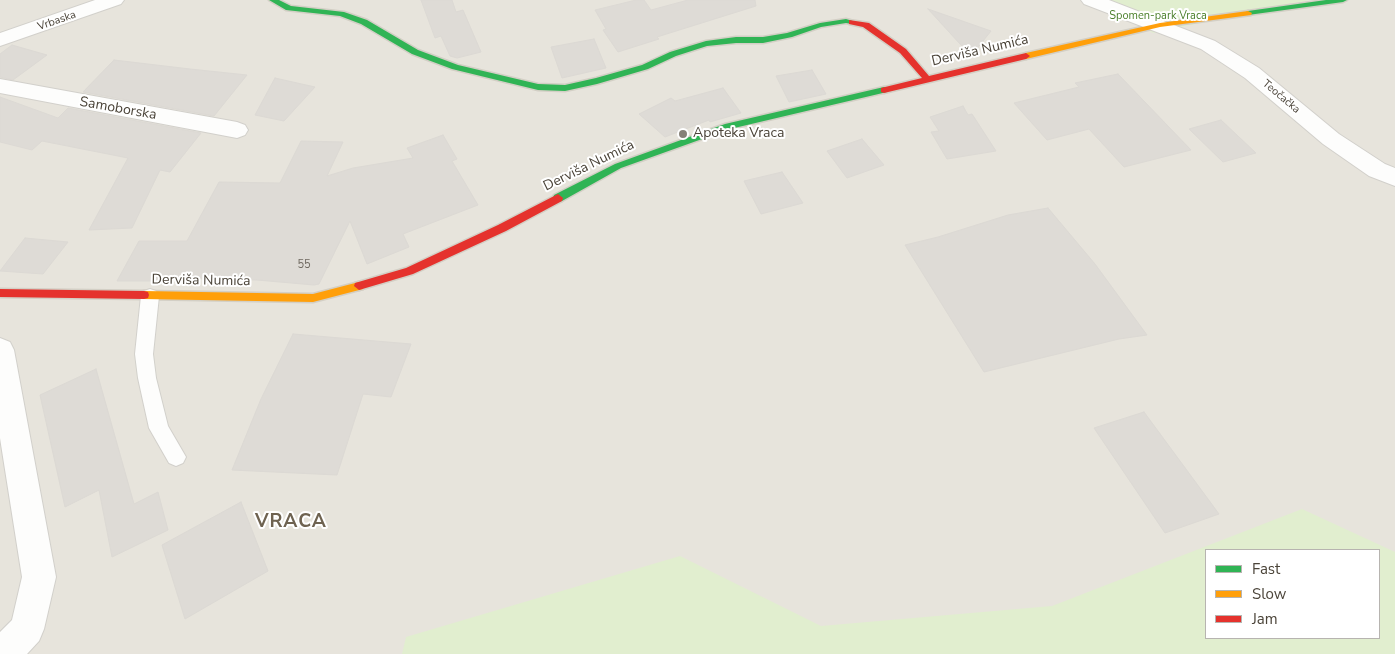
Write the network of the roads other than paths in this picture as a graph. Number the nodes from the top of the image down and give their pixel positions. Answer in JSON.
{"nodes":[{"id":1,"x":114,"y":0,"type":"edge"},
{"id":2,"x":273,"y":0,"type":"edge"},
{"id":3,"x":1091,"y":0,"type":"edge"},
{"id":4,"x":1343,"y":0,"type":"edge"},
{"id":5,"x":1160,"y":25,"type":"junction"},
{"id":6,"x":0,"y":40,"type":"edge"},
{"id":7,"x":927,"y":79,"type":"junction"},
{"id":8,"x":0,"y":86,"type":"edge"},
{"id":9,"x":237,"y":130,"type":"dead end"},
{"id":10,"x":1395,"y":178,"type":"edge"},
{"id":11,"x":0,"y":293,"type":"edge"},
{"id":12,"x":150,"y":296,"type":"junction"},
{"id":13,"x":0,"y":350,"type":"edge"},
{"id":14,"x":176,"y":457,"type":"dead end"},
{"id":15,"x":3,"y":654,"type":"edge"}],
"edges":[{"from":1,"to":6,"type":"street","name":"Vrbaska"},
{"from":2,"to":7,"type":"main road"},
{"from":3,"to":5,"type":"street","name":"Teočačka"},
{"from":4,"to":5,"type":"main road","name":"Derviša Numića"},
{"from":5,"to":7,"type":"main road","name":"Derviša Numića"},
{"from":5,"to":10,"type":"street","name":"Teočačka"},
{"from":7,"to":12,"type":"main road","name":"Derviša Numića"},
{"from":8,"to":9,"type":"street","name":"Samoborska"},
{"from":11,"to":12,"type":"main road","name":"Derviša Numića"},
{"from":12,"to":14,"type":"lane"},
{"from":13,"to":15,"type":"street"}]}
